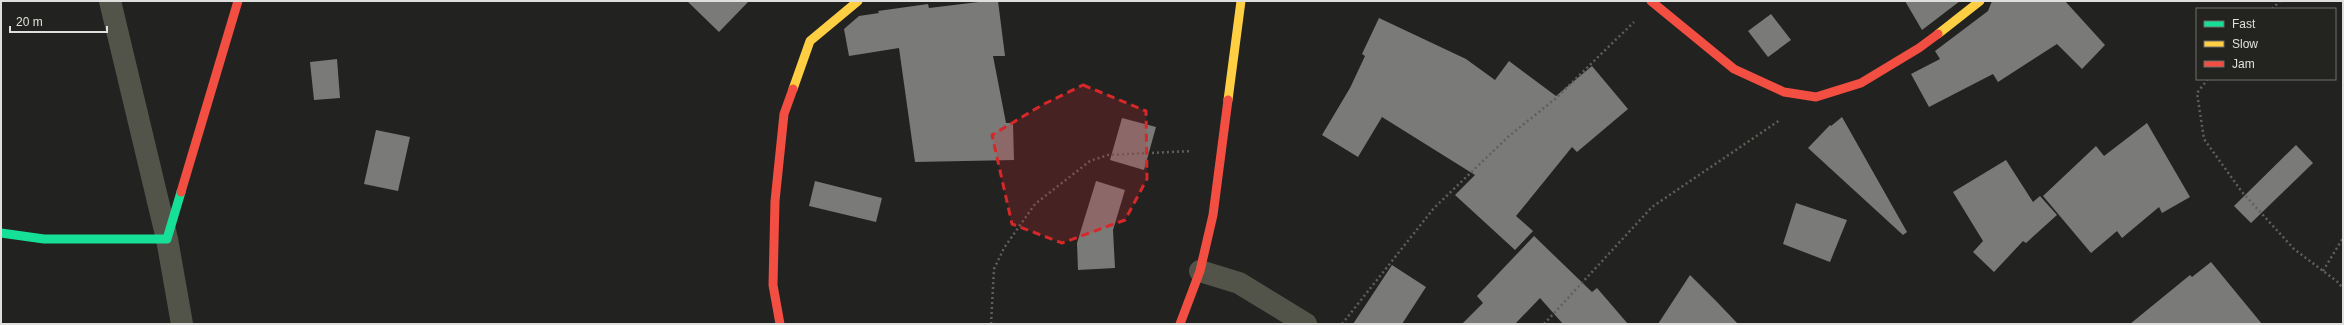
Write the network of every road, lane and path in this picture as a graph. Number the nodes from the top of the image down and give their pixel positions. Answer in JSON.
{"nodes":[{"id":1,"x":110,"y":1,"type":"edge"},
{"id":2,"x":238,"y":1,"type":"edge"},
{"id":3,"x":858,"y":1,"type":"edge"},
{"id":4,"x":1241,"y":1,"type":"edge"},
{"id":5,"x":1980,"y":1,"type":"edge"},
{"id":6,"x":1652,"y":2,"type":"edge"},
{"id":7,"x":2207,"y":80,"type":"edge"},
{"id":8,"x":1816,"y":98,"type":"junction"},
{"id":9,"x":1222,"y":148,"type":"junction"},
{"id":10,"x":1,"y":233,"type":"edge"},
{"id":11,"x":2343,"y":238,"type":"edge"},
{"id":12,"x":167,"y":239,"type":"junction"},
{"id":13,"x":1200,"y":271,"type":"junction"},
{"id":14,"x":2323,"y":271,"type":"junction"},
{"id":15,"x":2343,"y":289,"type":"edge"},
{"id":16,"x":182,"y":324,"type":"edge"},
{"id":17,"x":780,"y":324,"type":"edge"},
{"id":18,"x":991,"y":324,"type":"edge"},
{"id":19,"x":1180,"y":324,"type":"edge"},
{"id":20,"x":1306,"y":324,"type":"edge"},
{"id":21,"x":1342,"y":324,"type":"edge"},
{"id":22,"x":1544,"y":324,"type":"edge"}],
"edges":[{"from":1,"to":12,"type":"street"},
{"from":2,"to":12,"type":"street"},
{"from":3,"to":17,"type":"street"},
{"from":4,"to":9,"type":"street"},
{"from":5,"to":8,"type":"street"},
{"from":6,"to":8,"type":"street"},
{"from":6,"to":21,"type":"path"},
{"from":7,"to":14,"type":"path"},
{"from":8,"to":22,"type":"path"},
{"from":9,"to":13,"type":"street"},
{"from":9,"to":18,"type":"path"},
{"from":10,"to":12,"type":"street"},
{"from":11,"to":14,"type":"path"},
{"from":12,"to":16,"type":"street"},
{"from":13,"to":19,"type":"street"},
{"from":13,"to":20,"type":"street"},
{"from":14,"to":15,"type":"path"}]}
